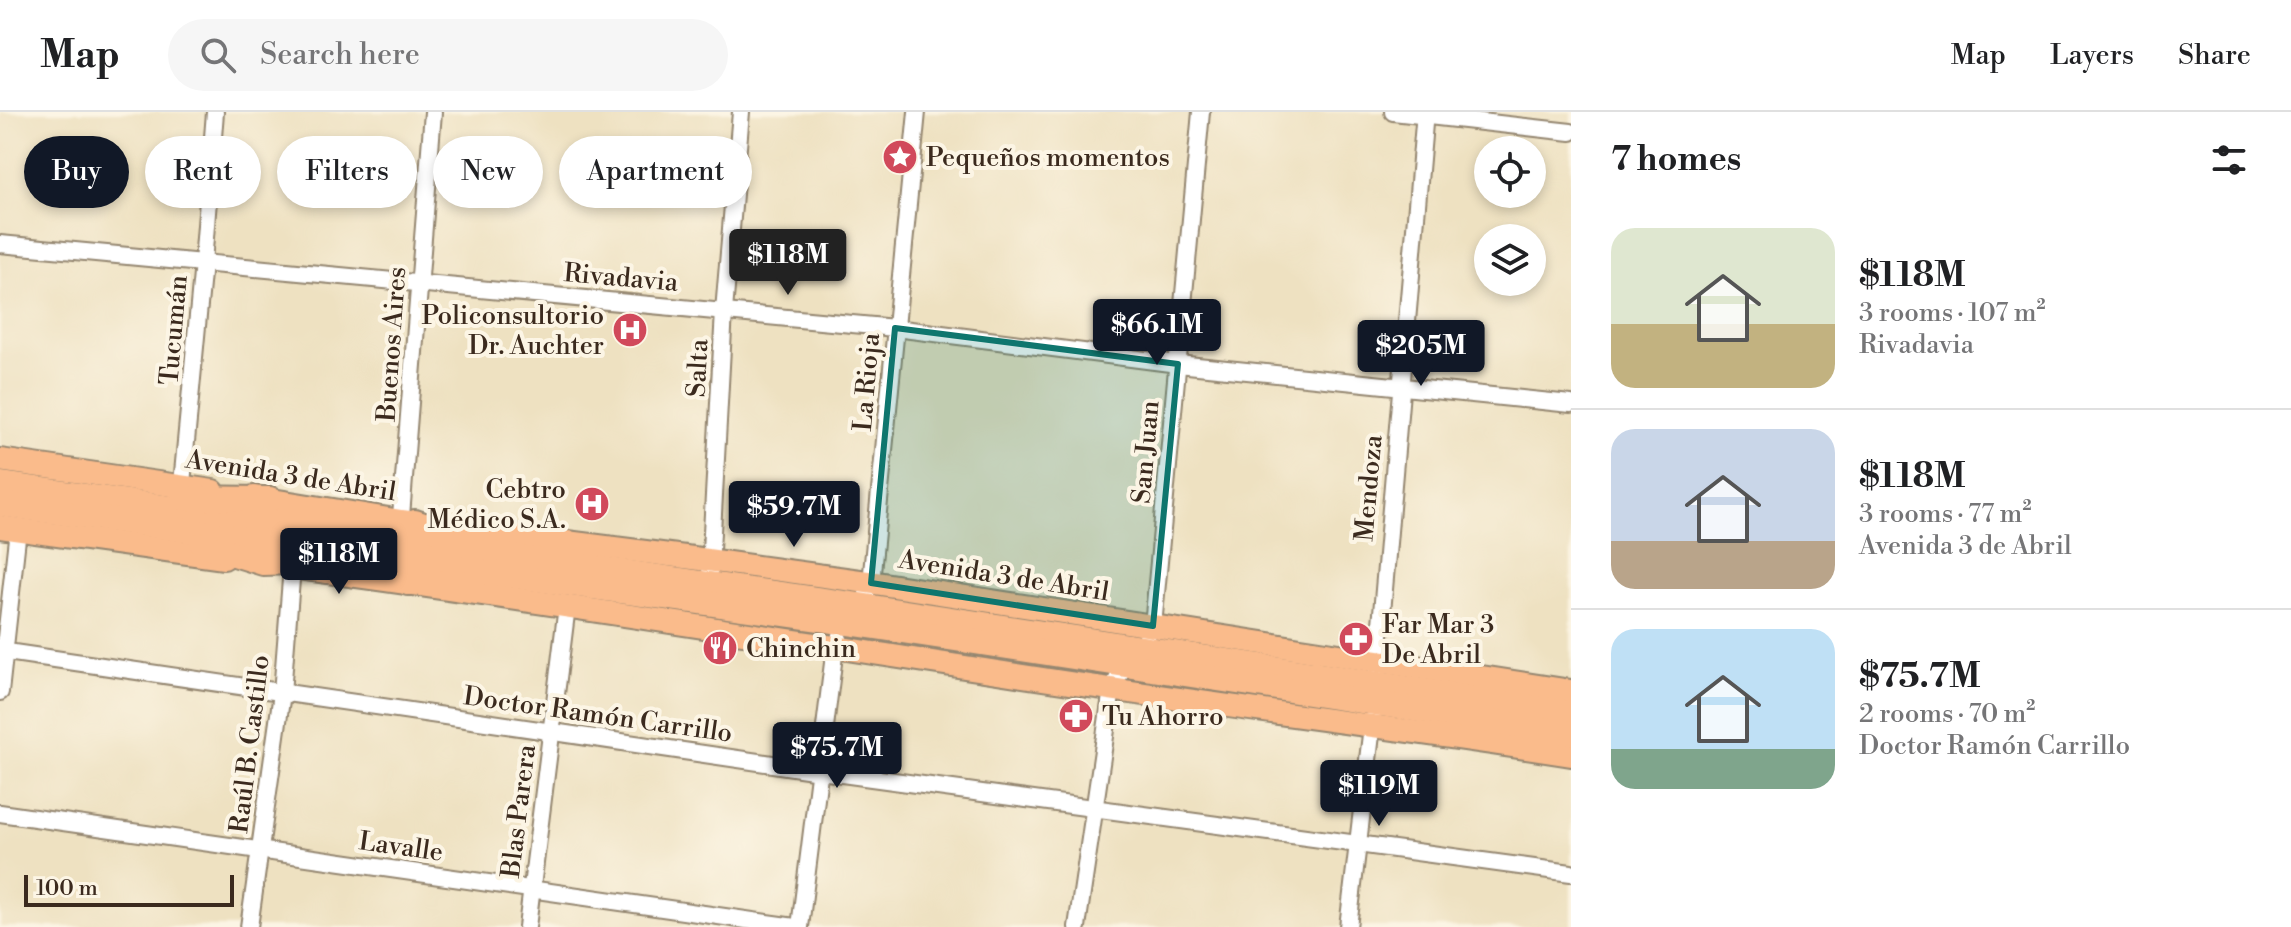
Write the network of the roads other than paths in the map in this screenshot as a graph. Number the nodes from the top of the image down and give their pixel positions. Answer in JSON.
{"nodes":[{"id":1,"x":215,"y":112,"type":"edge"},
{"id":2,"x":433,"y":112,"type":"edge"},
{"id":3,"x":741,"y":112,"type":"edge"},
{"id":4,"x":917,"y":112,"type":"edge"},
{"id":5,"x":1201,"y":112,"type":"edge"},
{"id":6,"x":1393,"y":112,"type":"edge"},
{"id":7,"x":1425,"y":113,"type":"edge"},
{"id":8,"x":1571,"y":132,"type":"edge"},
{"id":9,"x":0,"y":244,"type":"edge"},
{"id":10,"x":203,"y":263,"type":"junction"},
{"id":11,"x":420,"y":282,"type":"junction"},
{"id":12,"x":724,"y":311,"type":"junction"},
{"id":13,"x":895,"y":328,"type":"junction"},
{"id":14,"x":1178,"y":364,"type":"junction"},
{"id":15,"x":1401,"y":385,"type":"junction"},
{"id":16,"x":1571,"y":404,"type":"edge"},
{"id":17,"x":0,"y":460,"type":"edge"},
{"id":18,"x":270,"y":499,"type":"joint"},
{"id":19,"x":8,"y":506,"type":"edge"},
{"id":20,"x":179,"y":519,"type":"junction"},
{"id":21,"x":401,"y":554,"type":"junction"},
{"id":22,"x":263,"y":563,"type":"junction"},
{"id":23,"x":292,"y":567,"type":"junction"},
{"id":24,"x":624,"y":582,"type":"junction"},
{"id":25,"x":871,"y":583,"type":"junction"},
{"id":26,"x":707,"y":594,"type":"junction"},
{"id":27,"x":567,"y":606,"type":"junction"},
{"id":28,"x":853,"y":614,"type":"junction"},
{"id":29,"x":1153,"y":626,"type":"junction"},
{"id":30,"x":835,"y":647,"type":"junction"},
{"id":31,"x":2,"y":651,"type":"edge"},
{"id":32,"x":1130,"y":656,"type":"junction"},
{"id":33,"x":1112,"y":689,"type":"junction"},
{"id":34,"x":1571,"y":691,"type":"edge"},
{"id":35,"x":0,"y":692,"type":"edge"},
{"id":36,"x":282,"y":693,"type":"junction"},
{"id":37,"x":1375,"y":693,"type":"junction"},
{"id":38,"x":1571,"y":713,"type":"edge"},
{"id":39,"x":553,"y":731,"type":"junction"},
{"id":40,"x":1571,"y":733,"type":"edge"},
{"id":41,"x":1571,"y":755,"type":"edge"},
{"id":42,"x":820,"y":771,"type":"junction"},
{"id":43,"x":1094,"y":807,"type":"junction"},
{"id":44,"x":0,"y":813,"type":"edge"},
{"id":45,"x":1357,"y":843,"type":"junction"},
{"id":46,"x":260,"y":850,"type":"junction"},
{"id":47,"x":1571,"y":873,"type":"edge"},
{"id":48,"x":533,"y":889,"type":"junction"},
{"id":49,"x":249,"y":927,"type":"edge"},
{"id":50,"x":527,"y":927,"type":"edge"},
{"id":51,"x":798,"y":927,"type":"edge"},
{"id":52,"x":1077,"y":927,"type":"edge"},
{"id":53,"x":1348,"y":927,"type":"edge"}],
"edges":[{"from":1,"to":10,"type":"street","name":"Tucumán"},
{"from":2,"to":11,"type":"street","name":"Buenos Aires"},
{"from":3,"to":12,"type":"street","name":"Salta"},
{"from":4,"to":13,"type":"street","name":"La Rioja"},
{"from":5,"to":14,"type":"street","name":"San Juan"},
{"from":6,"to":7,"type":"street"},
{"from":7,"to":8,"type":"street"},
{"from":7,"to":15,"type":"street","name":"Mendoza"},
{"from":9,"to":10,"type":"street","name":"Rivadavia"},
{"from":10,"to":11,"type":"street","name":"Rivadavia"},
{"from":10,"to":20,"type":"street","name":"Tucumán"},
{"from":11,"to":12,"type":"street","name":"Rivadavia"},
{"from":11,"to":21,"type":"street","name":"Buenos Aires"},
{"from":12,"to":13,"type":"street","name":"Rivadavia"},
{"from":12,"to":26,"type":"street","name":"Salta"},
{"from":13,"to":14,"type":"street","name":"Rivadavia"},
{"from":13,"to":25,"type":"street","name":"La Rioja"},
{"from":14,"to":15,"type":"street","name":"Rivadavia"},
{"from":14,"to":29,"type":"street","name":"San Juan"},
{"from":15,"to":16,"type":"street","name":"Rivadavia"},
{"from":15,"to":37,"type":"street","name":"Mendoza"},
{"from":17,"to":20,"type":"main road","name":"Avenida 3 de Abril"},
{"from":18,"to":20,"type":"highway"},
{"from":18,"to":21,"type":"main road","name":"Avenida 3 de Abril"},
{"from":19,"to":20,"type":"highway"},
{"from":19,"to":20,"type":"highway"},
{"from":19,"to":31,"type":"street"},
{"from":20,"to":21,"type":"highway","name":"Avenida 3 de Abril"},
{"from":20,"to":22,"type":"highway"},
{"from":21,"to":22,"type":"highway"},
{"from":21,"to":23,"type":"main road","name":"Avenida 3 de Abril"},
{"from":21,"to":24,"type":"highway"},
{"from":21,"to":24,"type":"highway"},
{"from":21,"to":26,"type":"main road","name":"Avenida 3 de Abril"},
{"from":21,"to":27,"type":"main road","name":"Avenida 3 de Abril"},
{"from":22,"to":23,"type":"main road","name":"Avenida 3 de Abril"},
{"from":23,"to":36,"type":"street","name":"Raúl B. Castillo"},
{"from":24,"to":26,"type":"highway","name":"Avenida 3 de Abril"},
{"from":25,"to":26,"type":"main road","name":"Avenida 3 de Abril"},
{"from":25,"to":28,"type":"street","name":"La Rioja"},
{"from":25,"to":29,"type":"main road","name":"Avenida 3 de Abril"},
{"from":26,"to":27,"type":"main road","name":"Avenida 3 de Abril"},
{"from":26,"to":28,"type":"highway","name":"Avenida 3 de Abril"},
{"from":26,"to":30,"type":"main road","name":"Avenida 3 de Abril"},
{"from":27,"to":39,"type":"street","name":"Blas Parera"},
{"from":28,"to":30,"type":"street","name":"La Rioja"},
{"from":28,"to":32,"type":"highway","name":"Avenida 3 de Abril"},
{"from":29,"to":32,"type":"street"},
{"from":29,"to":37,"type":"main road","name":"Avenida 3 de Abril"},
{"from":30,"to":33,"type":"main road","name":"Avenida 3 de Abril"},
{"from":30,"to":42,"type":"street","name":"La Rioja"},
{"from":31,"to":35,"type":"street"},
{"from":31,"to":36,"type":"street","name":"Doctor Ramón Carrillo"},
{"from":32,"to":33,"type":"street"},
{"from":32,"to":37,"type":"highway","name":"Avenida 3 de Abril"},
{"from":33,"to":37,"type":"main road","name":"Avenida 3 de Abril"},
{"from":33,"to":43,"type":"street"},
{"from":34,"to":37,"type":"main road","name":"Avenida 3 de Abril"},
{"from":36,"to":39,"type":"street","name":"Doctor Ramón Carrillo"},
{"from":36,"to":46,"type":"street","name":"Raúl B. Castillo"},
{"from":37,"to":38,"type":"highway","name":"Avenida 3 de Abril"},
{"from":37,"to":40,"type":"highway","name":"Avenida 3 de Abril"},
{"from":37,"to":41,"type":"main road","name":"Avenida 3 de Abril"},
{"from":37,"to":45,"type":"street","name":"Mendoza"},
{"from":39,"to":42,"type":"street","name":"Doctor Ramón Carrillo"},
{"from":39,"to":48,"type":"street","name":"Blas Parera"},
{"from":42,"to":43,"type":"street","name":"Doctor Ramón Carrillo"},
{"from":42,"to":51,"type":"street","name":"La Rioja"},
{"from":43,"to":45,"type":"street","name":"Doctor Ramón Carrillo"},
{"from":43,"to":52,"type":"street"},
{"from":44,"to":46,"type":"street","name":"Lavalle"},
{"from":45,"to":47,"type":"street","name":"Doctor Ramón Carrillo"},
{"from":45,"to":53,"type":"street","name":"Mendoza"},
{"from":46,"to":48,"type":"street","name":"Lavalle"},
{"from":46,"to":49,"type":"street","name":"Raúl B. Castillo"},
{"from":48,"to":50,"type":"street","name":"Blas Parera"},
{"from":48,"to":51,"type":"street","name":"Lavalle"}]}
